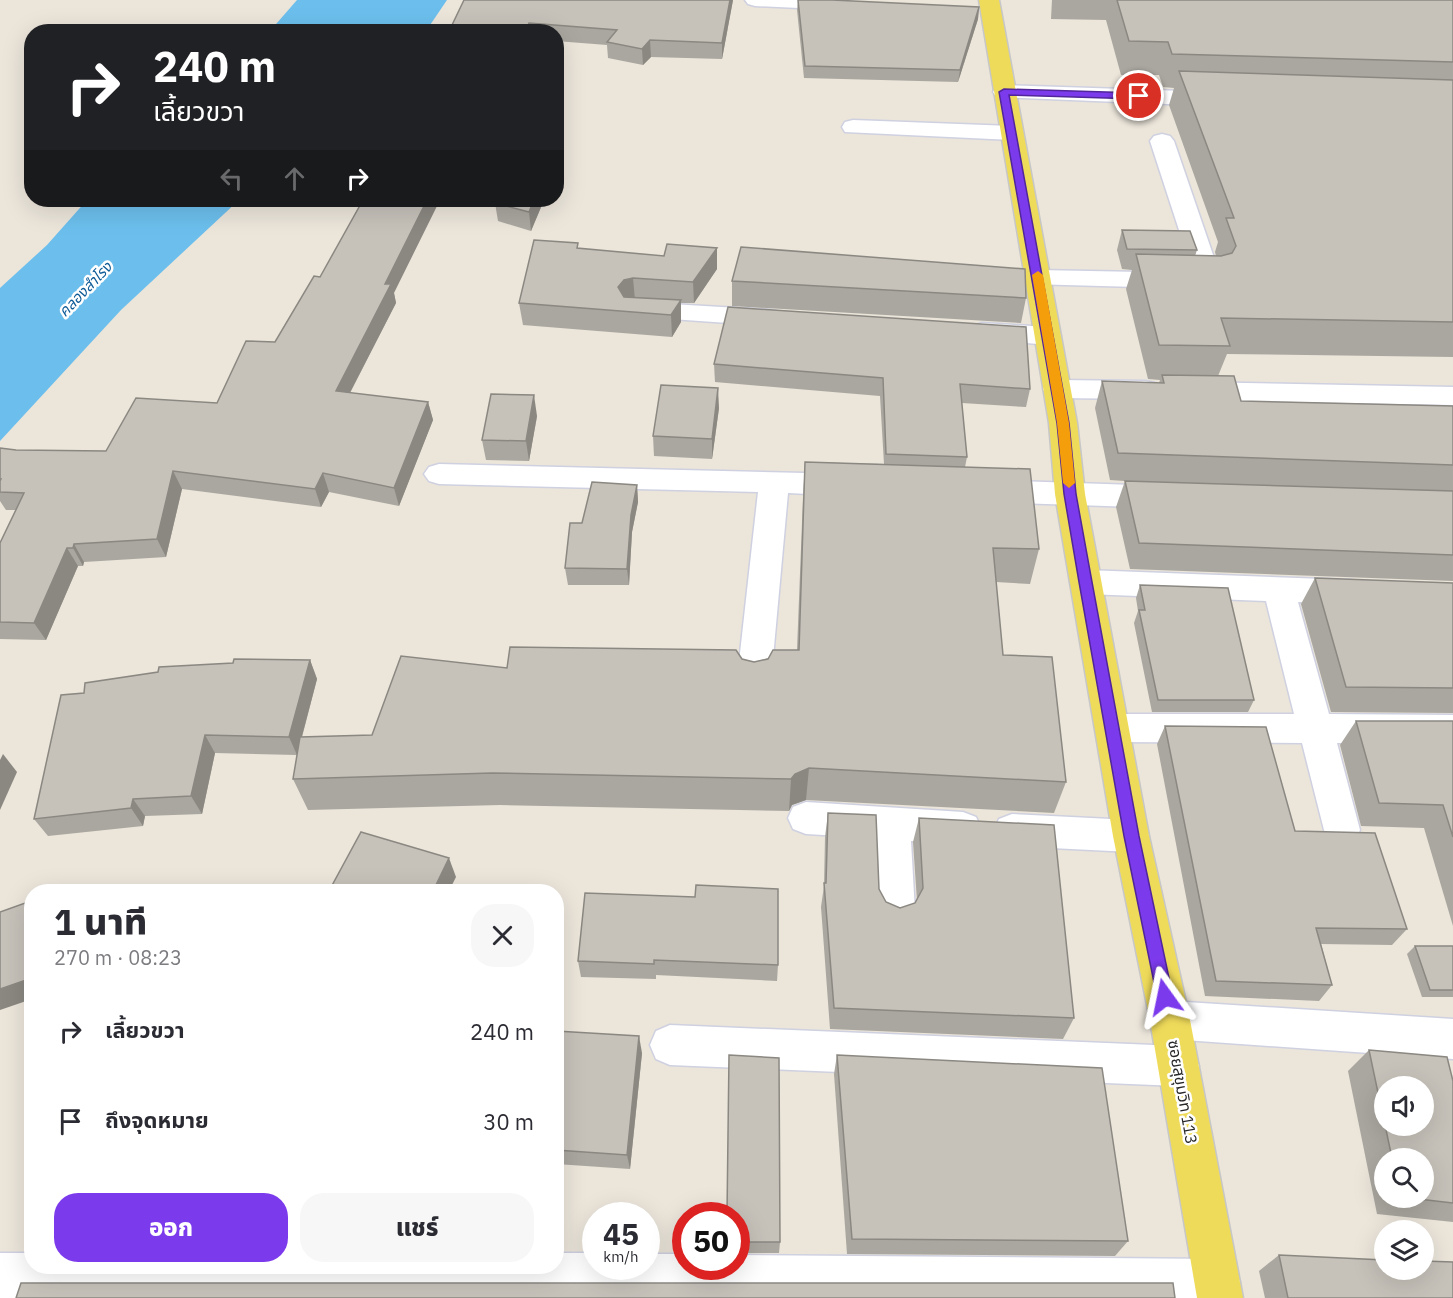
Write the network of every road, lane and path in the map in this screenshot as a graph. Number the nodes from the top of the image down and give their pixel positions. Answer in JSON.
{"nodes":[{"id":1,"x":755,"y":0,"type":"edge"},
{"id":2,"x":861,"y":5,"type":"edge"},
{"id":3,"x":982,"y":7,"type":"edge"},
{"id":4,"x":1004,"y":92,"type":"junction"},
{"id":5,"x":1238,"y":99,"type":"edge"},
{"id":6,"x":853,"y":128,"type":"dead end"},
{"id":7,"x":1012,"y":133,"type":"junction"},
{"id":8,"x":1162,"y":141,"type":"dead end"},
{"id":9,"x":1038,"y":278,"type":"junction"},
{"id":10,"x":635,"y":310,"type":"edge"},
{"id":11,"x":800,"y":320,"type":"edge"},
{"id":12,"x":952,"y":330,"type":"edge"},
{"id":13,"x":1048,"y":336,"type":"junction"},
{"id":14,"x":1057,"y":389,"type":"junction"},
{"id":15,"x":1453,"y":396,"type":"edge"},
{"id":16,"x":439,"y":474,"type":"dead end"},
{"id":17,"x":774,"y":482,"type":"junction"},
{"id":18,"x":881,"y":487,"type":"edge"},
{"id":19,"x":964,"y":490,"type":"edge"},
{"id":20,"x":1070,"y":494,"type":"junction"},
{"id":21,"x":1190,"y":498,"type":"edge"},
{"id":22,"x":1086,"y":582,"type":"junction"},
{"id":23,"x":1279,"y":590,"type":"junction"},
{"id":24,"x":1383,"y":593,"type":"edge"},
{"id":25,"x":753,"y":680,"type":"edge"},
{"id":26,"x":1316,"y":727,"type":"junction"},
{"id":27,"x":1114,"y":728,"type":"junction"},
{"id":28,"x":1453,"y":729,"type":"edge"},
{"id":29,"x":806,"y":818,"type":"dead end"},
{"id":30,"x":892,"y":824,"type":"junction"},
{"id":31,"x":1342,"y":830,"type":"edge"},
{"id":32,"x":1131,"y":836,"type":"junction"},
{"id":33,"x":896,"y":912,"type":"edge"},
{"id":34,"x":1170,"y":1020,"type":"junction"},
{"id":35,"x":1453,"y":1039,"type":"edge"},
{"id":36,"x":670,"y":1045,"type":"dead end"},
{"id":37,"x":1178,"y":1066,"type":"junction"},
{"id":38,"x":0,"y":1276,"type":"edge"},
{"id":39,"x":1218,"y":1290,"type":"edge"}],
"edges":[{"from":1,"to":2,"type":"street"},
{"from":3,"to":4,"type":"main road","name":"ซอยสุขุมวิท 113"},
{"from":4,"to":5,"type":"street"},
{"from":4,"to":7,"type":"main road","name":"ซอยสุขุมวิท 113"},
{"from":6,"to":7,"type":"street"},
{"from":7,"to":9,"type":"main road","name":"ซอยสุขุมวิท 113"},
{"from":8,"to":9,"type":"street"},
{"from":9,"to":13,"type":"main road","name":"ซอยสุขุมวิท 113"},
{"from":10,"to":11,"type":"street"},
{"from":12,"to":13,"type":"street"},
{"from":13,"to":14,"type":"main road","name":"ซอยสุขุมวิท 113"},
{"from":14,"to":15,"type":"street"},
{"from":14,"to":20,"type":"main road","name":"ซอยสุขุมวิท 113"},
{"from":16,"to":17,"type":"street"},
{"from":17,"to":18,"type":"street"},
{"from":17,"to":25,"type":"street"},
{"from":19,"to":20,"type":"street"},
{"from":20,"to":21,"type":"street"},
{"from":20,"to":22,"type":"main road","name":"ซอยสุขุมวิท 113"},
{"from":22,"to":23,"type":"street"},
{"from":22,"to":27,"type":"main road","name":"ซอยสุขุมวิท 113"},
{"from":23,"to":24,"type":"street"},
{"from":23,"to":26,"type":"street"},
{"from":26,"to":27,"type":"street"},
{"from":26,"to":28,"type":"street"},
{"from":26,"to":31,"type":"street"},
{"from":27,"to":32,"type":"main road","name":"ซอยสุขุมวิท 113"},
{"from":29,"to":30,"type":"street"},
{"from":30,"to":32,"type":"street"},
{"from":30,"to":33,"type":"street"},
{"from":32,"to":34,"type":"main road","name":"ซอยสุขุมวิท 113"},
{"from":34,"to":35,"type":"street"},
{"from":34,"to":37,"type":"main road","name":"ซอยสุขุมวิท 113"},
{"from":36,"to":37,"type":"street"},
{"from":37,"to":39,"type":"main road","name":"ซอยสุขุมวิท 113"},
{"from":38,"to":39,"type":"street"}]}
